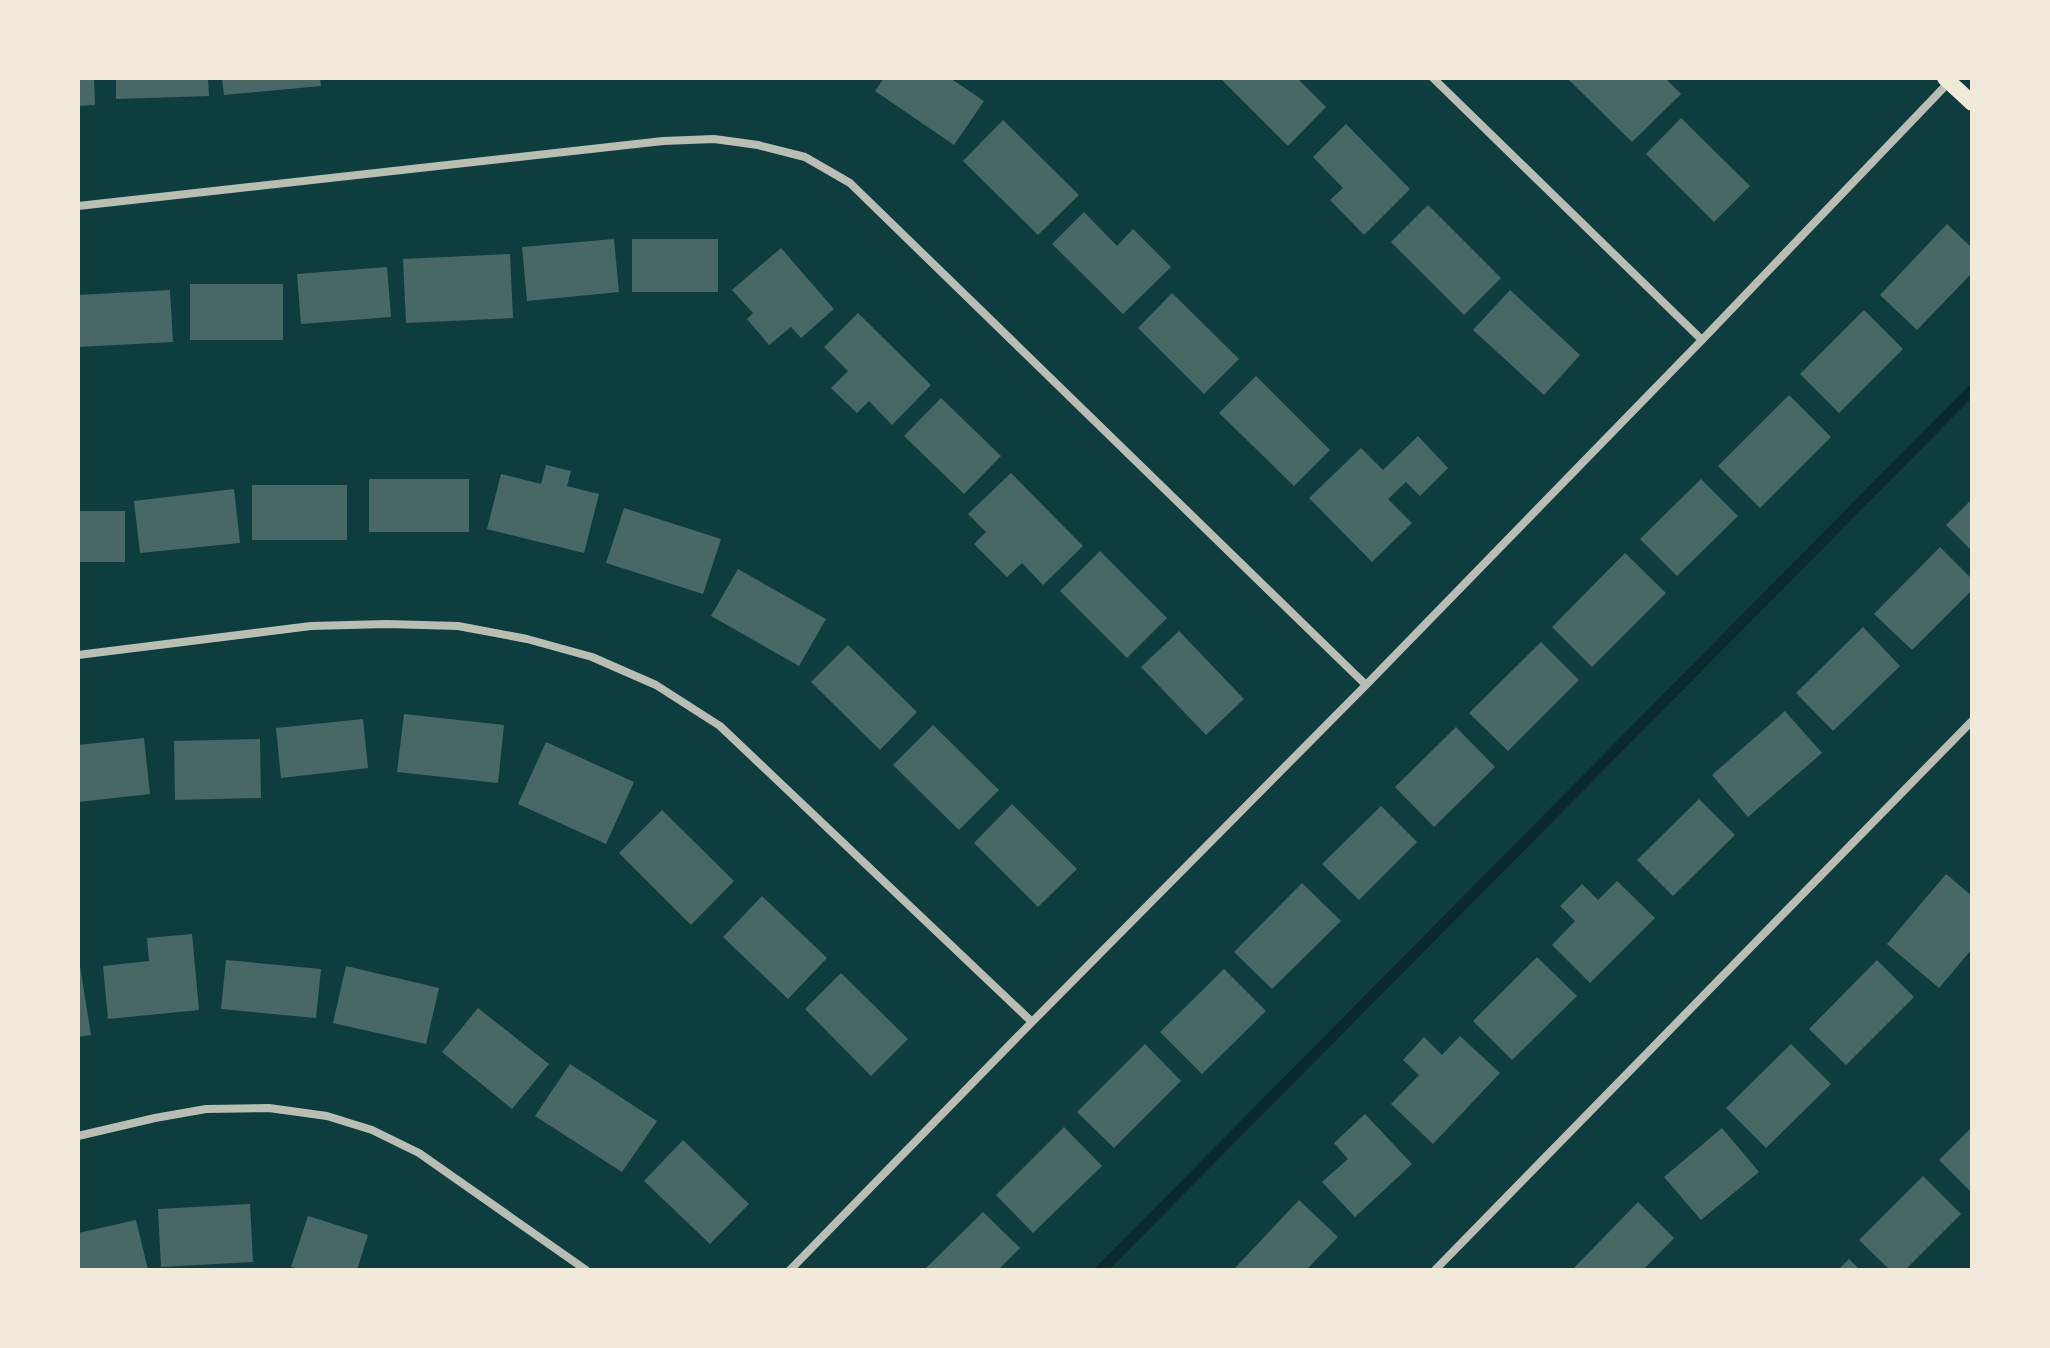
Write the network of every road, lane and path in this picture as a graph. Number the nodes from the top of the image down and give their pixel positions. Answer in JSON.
{"nodes":[{"id":1,"x":1433,"y":78,"type":"edge"},
{"id":2,"x":1949,"y":79,"type":"edge"},
{"id":3,"x":1972,"y":103,"type":"edge"},
{"id":4,"x":78,"y":206,"type":"edge"},
{"id":5,"x":1702,"y":340,"type":"junction"},
{"id":6,"x":78,"y":655,"type":"edge"},
{"id":7,"x":1366,"y":685,"type":"junction"},
{"id":8,"x":1972,"y":721,"type":"edge"},
{"id":9,"x":1032,"y":1022,"type":"junction"},
{"id":10,"x":78,"y":1136,"type":"edge"},
{"id":11,"x":586,"y":1270,"type":"edge"},
{"id":12,"x":790,"y":1270,"type":"edge"},
{"id":13,"x":1435,"y":1270,"type":"edge"}],
"edges":[{"from":1,"to":5,"type":"street"},
{"from":2,"to":3,"type":"main road"},
{"from":2,"to":5,"type":"street"},
{"from":4,"to":7,"type":"street"},
{"from":5,"to":7,"type":"street"},
{"from":6,"to":9,"type":"street"},
{"from":7,"to":9,"type":"street"},
{"from":8,"to":13,"type":"street"},
{"from":9,"to":12,"type":"street"},
{"from":10,"to":11,"type":"street"}]}
